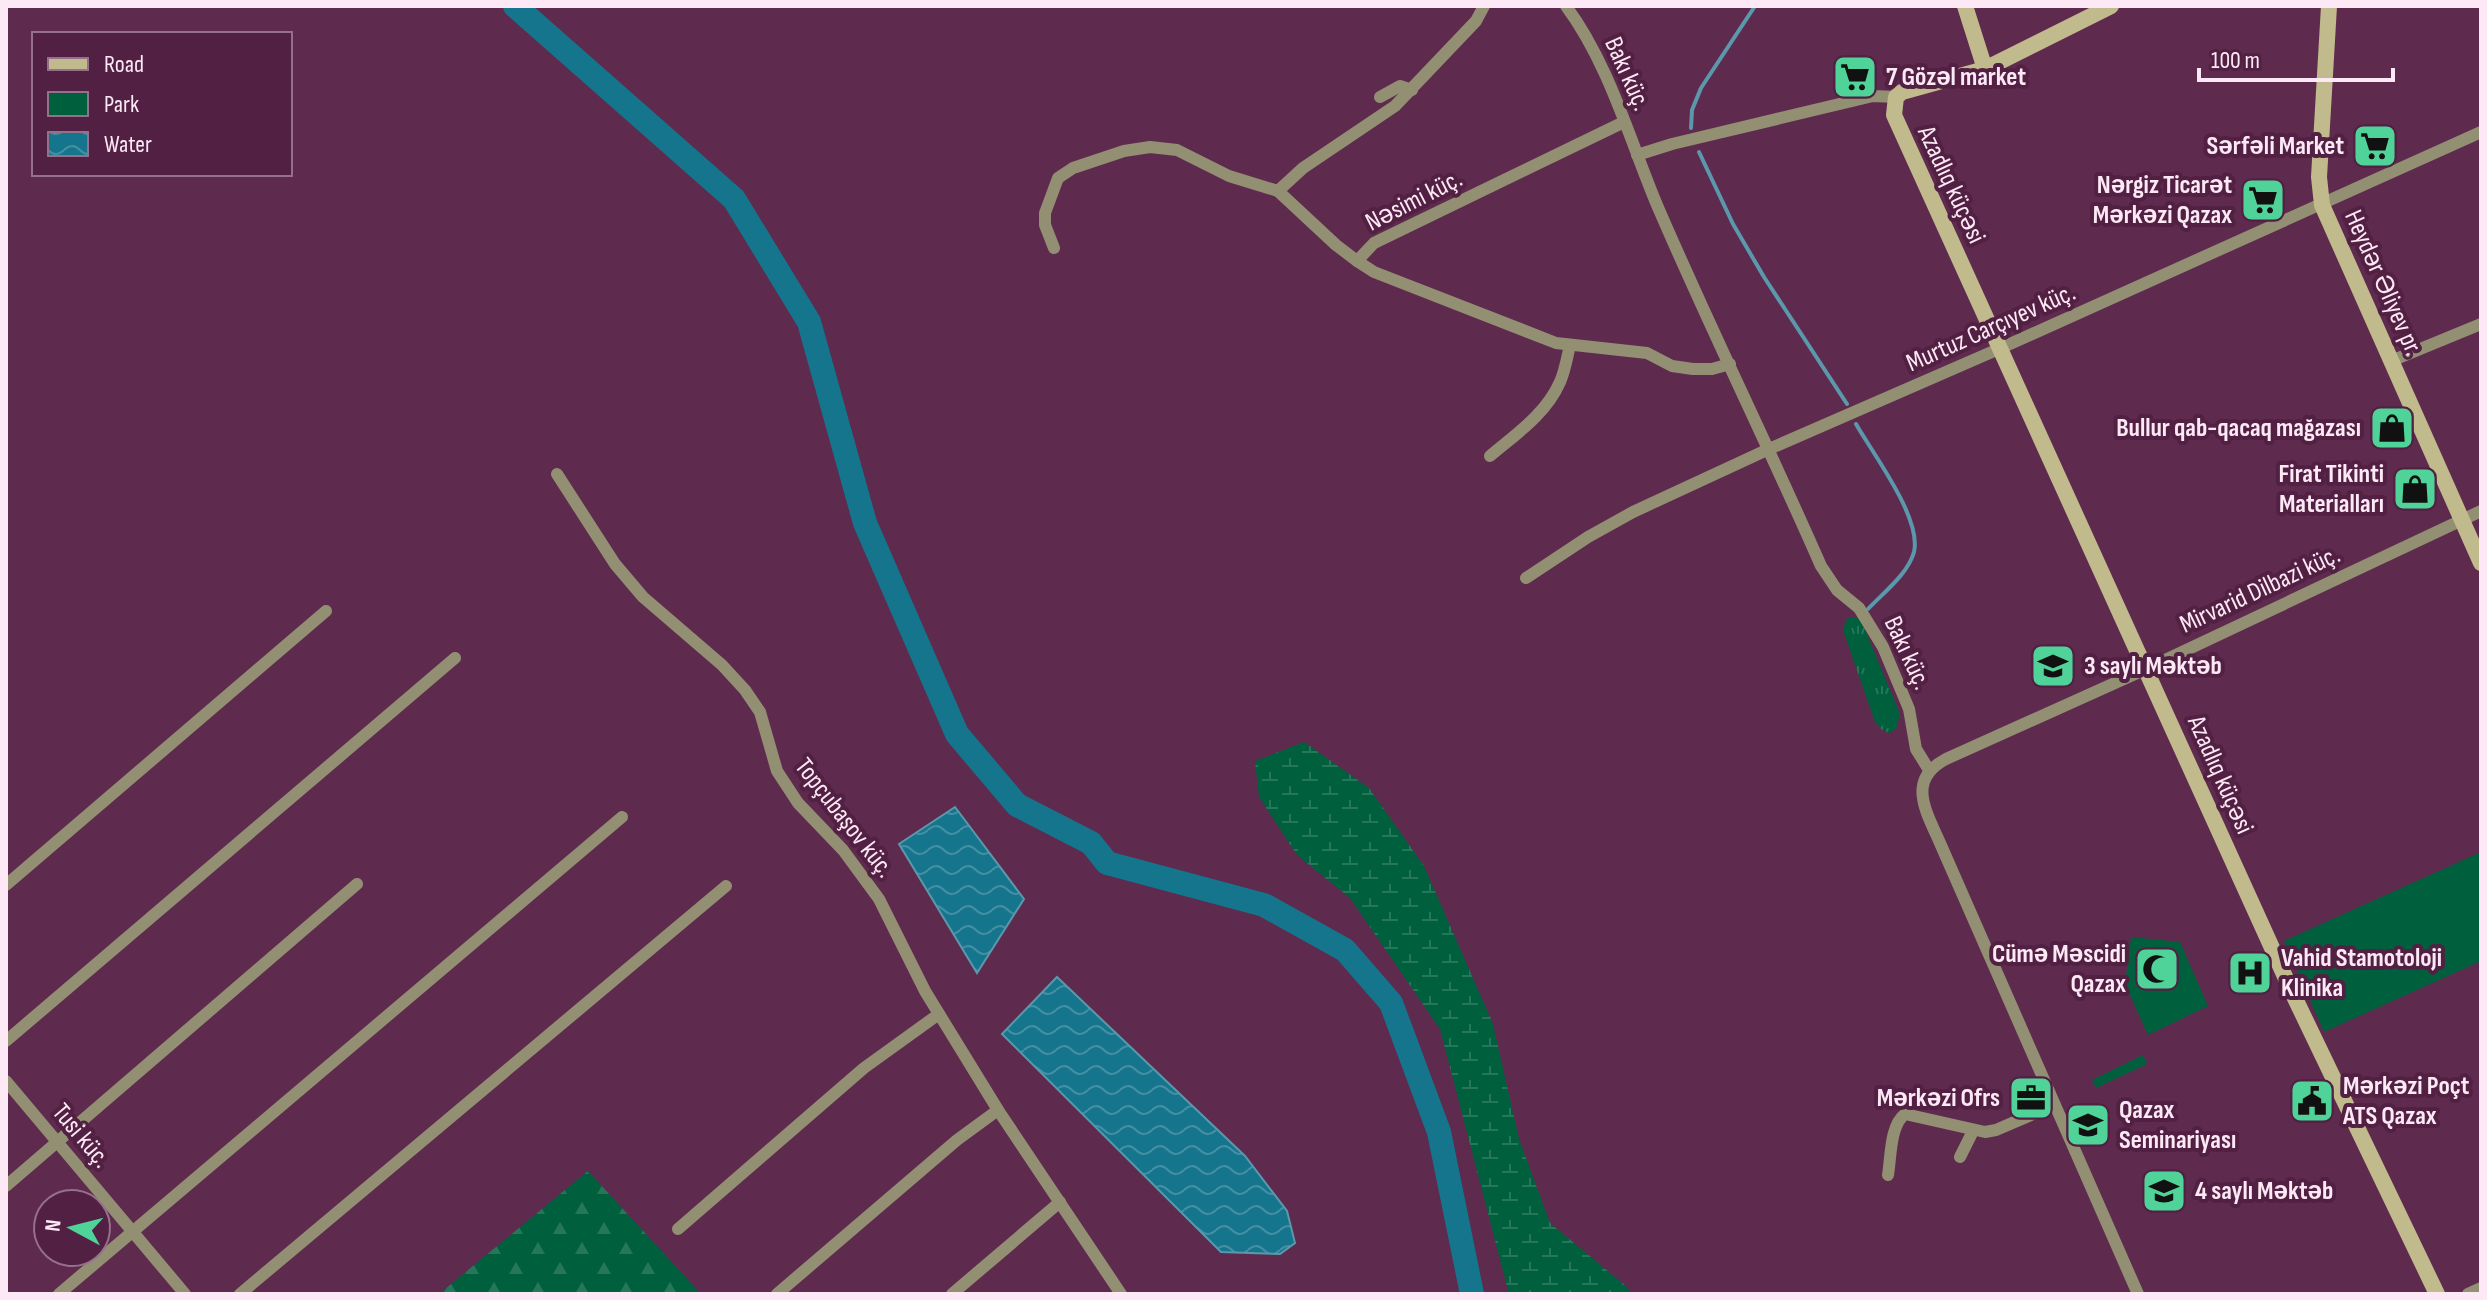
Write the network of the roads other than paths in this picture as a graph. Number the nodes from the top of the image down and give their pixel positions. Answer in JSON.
{"nodes":[{"id":1,"x":1484,"y":6,"type":"edge"},
{"id":2,"x":1566,"y":6,"type":"edge"},
{"id":3,"x":1965,"y":6,"type":"edge"},
{"id":4,"x":2111,"y":6,"type":"edge"},
{"id":5,"x":2329,"y":6,"type":"edge"},
{"id":6,"x":1985,"y":69,"type":"junction"},
{"id":7,"x":1412,"y":90,"type":"junction"},
{"id":8,"x":1380,"y":97,"type":"dead end"},
{"id":9,"x":1896,"y":97,"type":"junction"},
{"id":10,"x":1624,"y":122,"type":"junction"},
{"id":11,"x":2481,"y":132,"type":"edge"},
{"id":12,"x":1637,"y":155,"type":"junction"},
{"id":13,"x":1278,"y":191,"type":"junction"},
{"id":14,"x":2322,"y":205,"type":"junction"},
{"id":15,"x":1054,"y":248,"type":"dead end"},
{"id":16,"x":1357,"y":261,"type":"junction"},
{"id":17,"x":2481,"y":324,"type":"edge"},
{"id":18,"x":1570,"y":345,"type":"junction"},
{"id":19,"x":2001,"y":348,"type":"junction"},
{"id":20,"x":2391,"y":361,"type":"junction"},
{"id":21,"x":1730,"y":364,"type":"junction"},
{"id":22,"x":1769,"y":449,"type":"junction"},
{"id":23,"x":1490,"y":456,"type":"dead end"},
{"id":24,"x":557,"y":474,"type":"dead end"},
{"id":25,"x":2481,"y":511,"type":"edge"},
{"id":26,"x":2462,"y":520,"type":"junction"},
{"id":27,"x":2481,"y":563,"type":"edge"},
{"id":28,"x":1526,"y":578,"type":"dead end"},
{"id":29,"x":326,"y":611,"type":"dead end"},
{"id":30,"x":455,"y":658,"type":"dead end"},
{"id":31,"x":2146,"y":669,"type":"junction"},
{"id":32,"x":1929,"y":770,"type":"junction"},
{"id":33,"x":622,"y":817,"type":"dead end"},
{"id":34,"x":357,"y":884,"type":"dead end"},
{"id":35,"x":6,"y":885,"type":"edge"},
{"id":36,"x":726,"y":886,"type":"dead end"},
{"id":37,"x":939,"y":1014,"type":"junction"},
{"id":38,"x":6,"y":1041,"type":"edge"},
{"id":39,"x":6,"y":1081,"type":"edge"},
{"id":40,"x":2054,"y":1105,"type":"junction"},
{"id":41,"x":998,"y":1110,"type":"junction"},
{"id":42,"x":1973,"y":1131,"type":"junction"},
{"id":43,"x":57,"y":1142,"type":"junction"},
{"id":44,"x":1960,"y":1157,"type":"dead end"},
{"id":45,"x":1888,"y":1175,"type":"dead end"},
{"id":46,"x":6,"y":1186,"type":"edge"},
{"id":47,"x":1060,"y":1202,"type":"junction"},
{"id":48,"x":678,"y":1229,"type":"dead end"},
{"id":49,"x":133,"y":1232,"type":"junction"},
{"id":50,"x":2481,"y":1288,"type":"edge"},
{"id":51,"x":59,"y":1294,"type":"edge"},
{"id":52,"x":185,"y":1294,"type":"edge"},
{"id":53,"x":240,"y":1294,"type":"edge"},
{"id":54,"x":777,"y":1294,"type":"edge"},
{"id":55,"x":952,"y":1294,"type":"edge"},
{"id":56,"x":1121,"y":1294,"type":"edge"},
{"id":57,"x":2138,"y":1294,"type":"edge"},
{"id":58,"x":2437,"y":1294,"type":"edge"},
{"id":59,"x":2468,"y":1294,"type":"edge"}],
"edges":[{"from":1,"to":7,"type":"street"},
{"from":2,"to":10,"type":"street","name":"Bakı küç."},
{"from":3,"to":6,"type":"street"},
{"from":4,"to":6,"type":"street"},
{"from":5,"to":14,"type":"street","name":"Heydər Əliyev pr."},
{"from":6,"to":9,"type":"street"},
{"from":7,"to":8,"type":"street"},
{"from":7,"to":13,"type":"street"},
{"from":9,"to":12,"type":"street"},
{"from":9,"to":19,"type":"street","name":"Azadlıq küçəsi"},
{"from":10,"to":12,"type":"street","name":"Bakı küç."},
{"from":10,"to":16,"type":"street","name":"Nəsimi küç."},
{"from":11,"to":14,"type":"street","name":"Murtuz Carçıyev küç."},
{"from":12,"to":21,"type":"street","name":"Bakı küç."},
{"from":13,"to":15,"type":"street"},
{"from":13,"to":16,"type":"street","name":"Nəsimi küç."},
{"from":14,"to":19,"type":"street","name":"Murtuz Carçıyev küç."},
{"from":14,"to":20,"type":"street","name":"Heydər Əliyev pr."},
{"from":16,"to":18,"type":"street"},
{"from":17,"to":20,"type":"street"},
{"from":18,"to":21,"type":"street"},
{"from":18,"to":23,"type":"street"},
{"from":19,"to":22,"type":"street","name":"Murtuz Carçıyev küç."},
{"from":19,"to":31,"type":"street","name":"Azadlıq küçəsi"},
{"from":20,"to":26,"type":"street","name":"Heydər Əliyev pr."},
{"from":21,"to":22,"type":"street","name":"Bakı küç."},
{"from":22,"to":28,"type":"street","name":"Murtuz Carçıyev küç."},
{"from":22,"to":32,"type":"street","name":"Bakı küç."},
{"from":24,"to":37,"type":"street","name":"Topçubaşov küç."},
{"from":25,"to":26,"type":"street","name":"Mirvarid Dilbazi küç."},
{"from":26,"to":27,"type":"street","name":"Heydər Əliyev pr."},
{"from":26,"to":31,"type":"street","name":"Mirvarid Dilbazi küç."},
{"from":29,"to":35,"type":"street"},
{"from":30,"to":38,"type":"street"},
{"from":31,"to":32,"type":"street","name":"Mirvarid Dilbazi küç."},
{"from":31,"to":58,"type":"street","name":"Azadlıq küçəsi"},
{"from":32,"to":40,"type":"street","name":"Bakı küç."},
{"from":33,"to":49,"type":"street"},
{"from":34,"to":43,"type":"street"},
{"from":36,"to":53,"type":"street"},
{"from":37,"to":41,"type":"street","name":"Topçubaşov küç."},
{"from":37,"to":48,"type":"street"},
{"from":39,"to":43,"type":"street","name":"Tusi küç."},
{"from":40,"to":42,"type":"street"},
{"from":40,"to":57,"type":"street","name":"Bakı küç."},
{"from":41,"to":47,"type":"street","name":"Topçubaşov küç."},
{"from":41,"to":54,"type":"street"},
{"from":42,"to":44,"type":"street"},
{"from":42,"to":45,"type":"street"},
{"from":43,"to":46,"type":"street"},
{"from":43,"to":49,"type":"street","name":"Tusi küç."},
{"from":47,"to":55,"type":"street"},
{"from":47,"to":56,"type":"street","name":"Topçubaşov küç."},
{"from":49,"to":51,"type":"street"},
{"from":49,"to":52,"type":"street","name":"Tusi küç."},
{"from":50,"to":59,"type":"street"}]}
